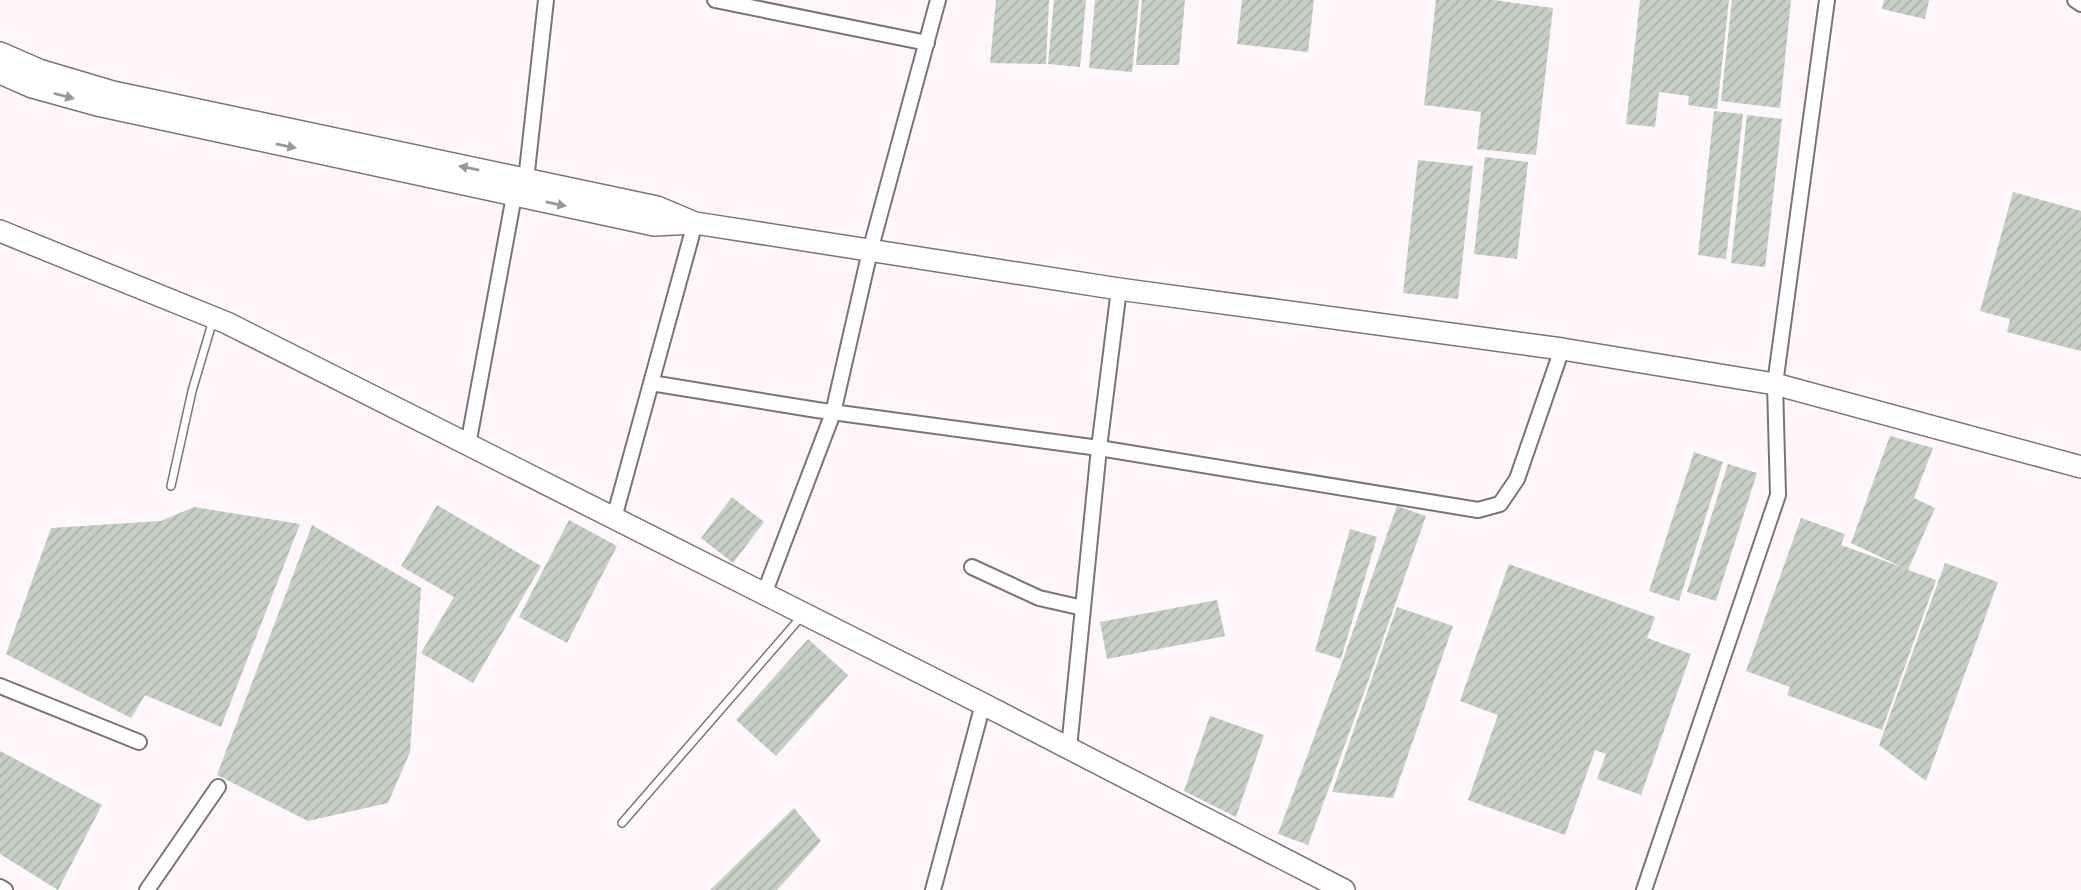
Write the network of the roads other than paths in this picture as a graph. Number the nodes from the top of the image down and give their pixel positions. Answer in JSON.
{"nodes":[{"id":1,"x":546,"y":0,"type":"edge"},
{"id":2,"x":715,"y":0,"type":"edge"},
{"id":3,"x":938,"y":0,"type":"edge"},
{"id":4,"x":1827,"y":0,"type":"edge"},
{"id":5,"x":2075,"y":0,"type":"edge"},
{"id":6,"x":2081,"y":4,"type":"edge"},
{"id":7,"x":926,"y":43,"type":"junction"},
{"id":8,"x":0,"y":53,"type":"edge"},
{"id":9,"x":0,"y":73,"type":"edge"},
{"id":10,"x":520,"y":188,"type":"junction"},
{"id":11,"x":695,"y":223,"type":"junction"},
{"id":12,"x":0,"y":231,"type":"edge"},
{"id":13,"x":870,"y":251,"type":"junction"},
{"id":14,"x":1119,"y":289,"type":"junction"},
{"id":15,"x":214,"y":318,"type":"junction"},
{"id":16,"x":1562,"y":349,"type":"junction"},
{"id":17,"x":651,"y":383,"type":"junction"},
{"id":18,"x":1775,"y":384,"type":"junction"},
{"id":19,"x":833,"y":412,"type":"junction"},
{"id":20,"x":468,"y":445,"type":"junction"},
{"id":21,"x":1099,"y":448,"type":"junction"},
{"id":22,"x":2081,"y":467,"type":"edge"},
{"id":23,"x":171,"y":486,"type":"dead end"},
{"id":24,"x":614,"y":518,"type":"junction"},
{"id":25,"x":972,"y":567,"type":"dead end"},
{"id":26,"x":764,"y":594,"type":"junction"},
{"id":27,"x":1083,"y":608,"type":"junction"},
{"id":28,"x":804,"y":614,"type":"junction"},
{"id":29,"x":0,"y":686,"type":"edge"},
{"id":30,"x":983,"y":704,"type":"junction"},
{"id":31,"x":139,"y":742,"type":"dead end"},
{"id":32,"x":1069,"y":748,"type":"junction"},
{"id":33,"x":218,"y":788,"type":"dead end"},
{"id":34,"x":622,"y":822,"type":"dead end"},
{"id":35,"x":0,"y":887,"type":"edge"},
{"id":36,"x":5,"y":890,"type":"edge"},
{"id":37,"x":147,"y":890,"type":"edge"},
{"id":38,"x":933,"y":890,"type":"edge"},
{"id":39,"x":1344,"y":890,"type":"edge"},
{"id":40,"x":1644,"y":890,"type":"edge"}],
"edges":[{"from":1,"to":10,"type":"street"},
{"from":2,"to":7,"type":"street"},
{"from":3,"to":7,"type":"street"},
{"from":4,"to":18,"type":"street"},
{"from":5,"to":6,"type":"street"},
{"from":7,"to":13,"type":"street"},
{"from":10,"to":8,"type":"street","one_way":true},
{"from":9,"to":10,"type":"street","one_way":true},
{"from":10,"to":11,"type":"street"},
{"from":10,"to":20,"type":"street"},
{"from":11,"to":13,"type":"street"},
{"from":11,"to":17,"type":"street"},
{"from":12,"to":15,"type":"street"},
{"from":13,"to":14,"type":"street"},
{"from":13,"to":19,"type":"street"},
{"from":14,"to":16,"type":"street"},
{"from":14,"to":21,"type":"street"},
{"from":15,"to":20,"type":"street"},
{"from":15,"to":23,"type":"lane"},
{"from":16,"to":18,"type":"street"},
{"from":16,"to":21,"type":"street"},
{"from":17,"to":19,"type":"street"},
{"from":17,"to":24,"type":"street"},
{"from":18,"to":22,"type":"street"},
{"from":18,"to":40,"type":"street"},
{"from":19,"to":21,"type":"street"},
{"from":19,"to":26,"type":"street"},
{"from":20,"to":24,"type":"street"},
{"from":21,"to":27,"type":"street"},
{"from":24,"to":26,"type":"street"},
{"from":25,"to":27,"type":"street"},
{"from":26,"to":28,"type":"street"},
{"from":27,"to":32,"type":"street"},
{"from":28,"to":30,"type":"street"},
{"from":28,"to":34,"type":"lane"},
{"from":29,"to":31,"type":"street"},
{"from":30,"to":32,"type":"street"},
{"from":30,"to":38,"type":"street"},
{"from":32,"to":39,"type":"street"},
{"from":33,"to":37,"type":"street"},
{"from":35,"to":36,"type":"street"}]}
